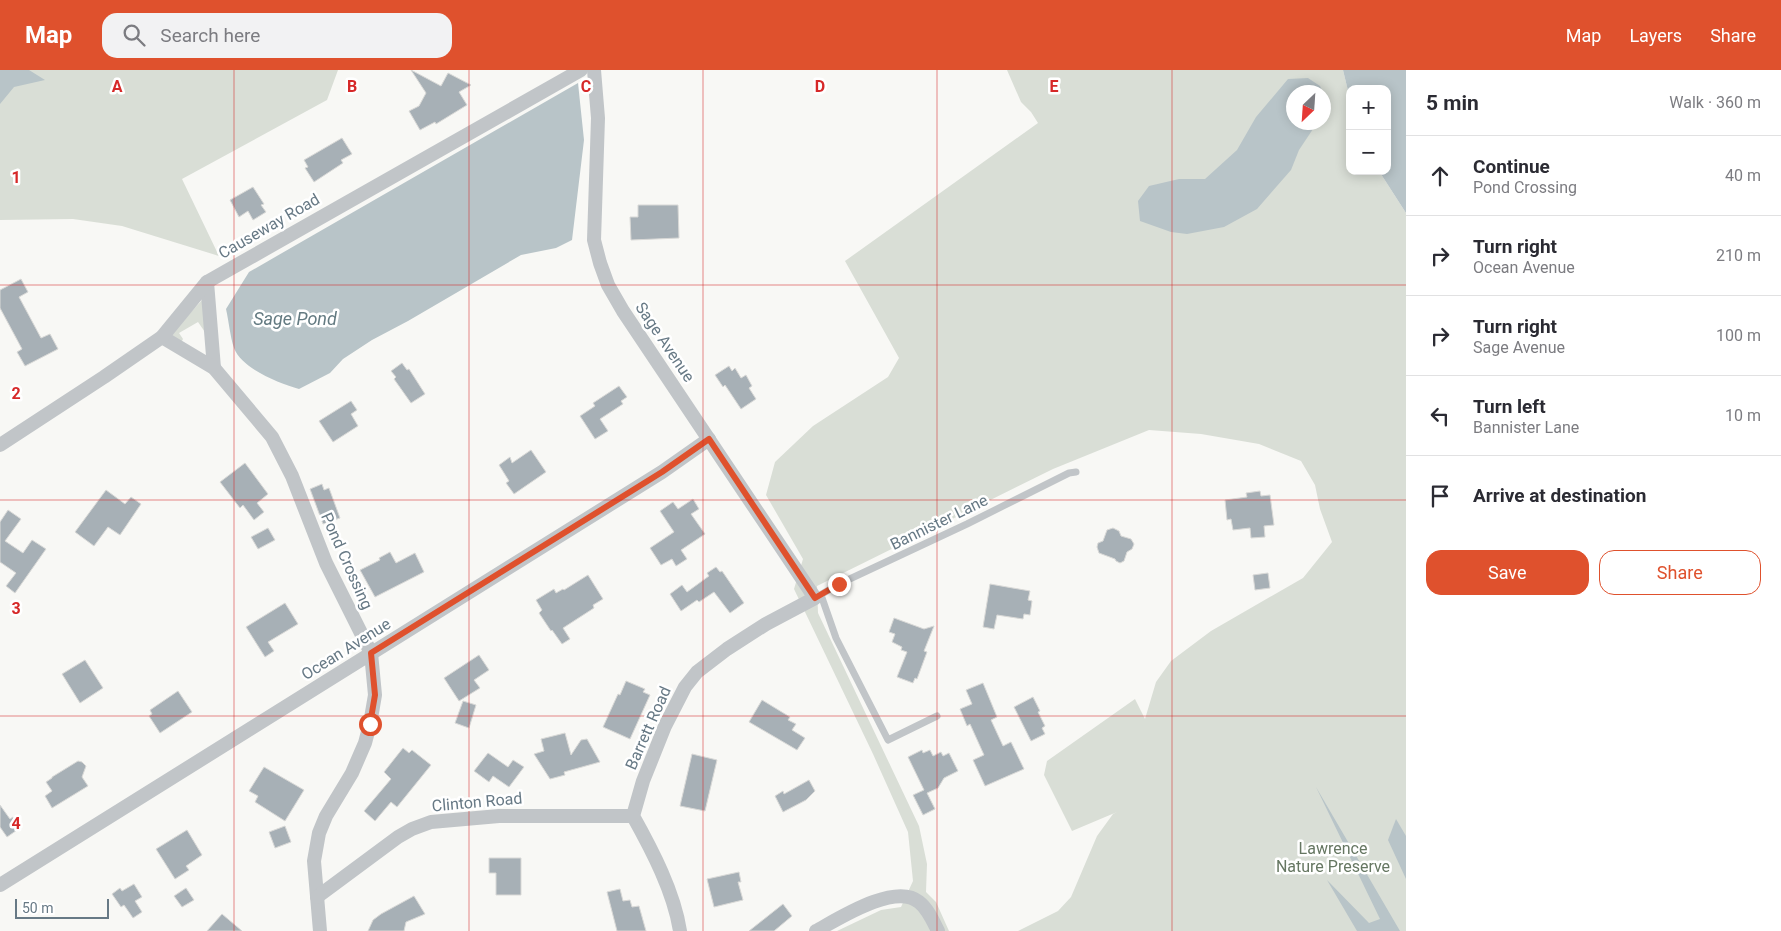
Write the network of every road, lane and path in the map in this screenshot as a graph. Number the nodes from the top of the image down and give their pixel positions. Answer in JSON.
{"nodes":[{"id":1,"x":581,"y":70,"type":"edge"},
{"id":2,"x":594,"y":70,"type":"edge"},
{"id":3,"x":207,"y":282,"type":"junction"},
{"id":4,"x":162,"y":337,"type":"junction"},
{"id":5,"x":214,"y":368,"type":"junction"},
{"id":6,"x":709,"y":439,"type":"junction"},
{"id":7,"x":0,"y":445,"type":"edge"},
{"id":8,"x":1076,"y":472,"type":"dead end"},
{"id":9,"x":818,"y":596,"type":"junction"},
{"id":10,"x":371,"y":653,"type":"junction"},
{"id":11,"x":937,"y":716,"type":"dead end"},
{"id":12,"x":633,"y":816,"type":"junction"},
{"id":13,"x":0,"y":885,"type":"edge"},
{"id":14,"x":317,"y":897,"type":"junction"},
{"id":15,"x":320,"y":931,"type":"edge"},
{"id":16,"x":680,"y":931,"type":"edge"},
{"id":17,"x":816,"y":931,"type":"edge"},
{"id":18,"x":938,"y":931,"type":"edge"}],
"edges":[{"from":1,"to":3,"type":"street","name":"Causeway Road"},
{"from":2,"to":6,"type":"street","name":"Sage Avenue"},
{"from":3,"to":4,"type":"street","name":"Causeway Road"},
{"from":3,"to":5,"type":"street"},
{"from":4,"to":5,"type":"street","name":"Pond Crossing"},
{"from":4,"to":7,"type":"street","name":"Causeway Road"},
{"from":5,"to":10,"type":"street","name":"Pond Crossing"},
{"from":6,"to":9,"type":"street","name":"Sage Avenue"},
{"from":6,"to":10,"type":"street","name":"Ocean Avenue"},
{"from":8,"to":9,"type":"lane","name":"Bannister Lane"},
{"from":9,"to":11,"type":"lane"},
{"from":9,"to":12,"type":"street","name":"Barrett Road"},
{"from":10,"to":13,"type":"street","name":"Ocean Avenue"},
{"from":10,"to":14,"type":"street","name":"Pond Crossing"},
{"from":12,"to":14,"type":"street","name":"Clinton Road"},
{"from":12,"to":16,"type":"street"},
{"from":14,"to":15,"type":"street","name":"Pond Crossing"},
{"from":17,"to":18,"type":"street"}]}
